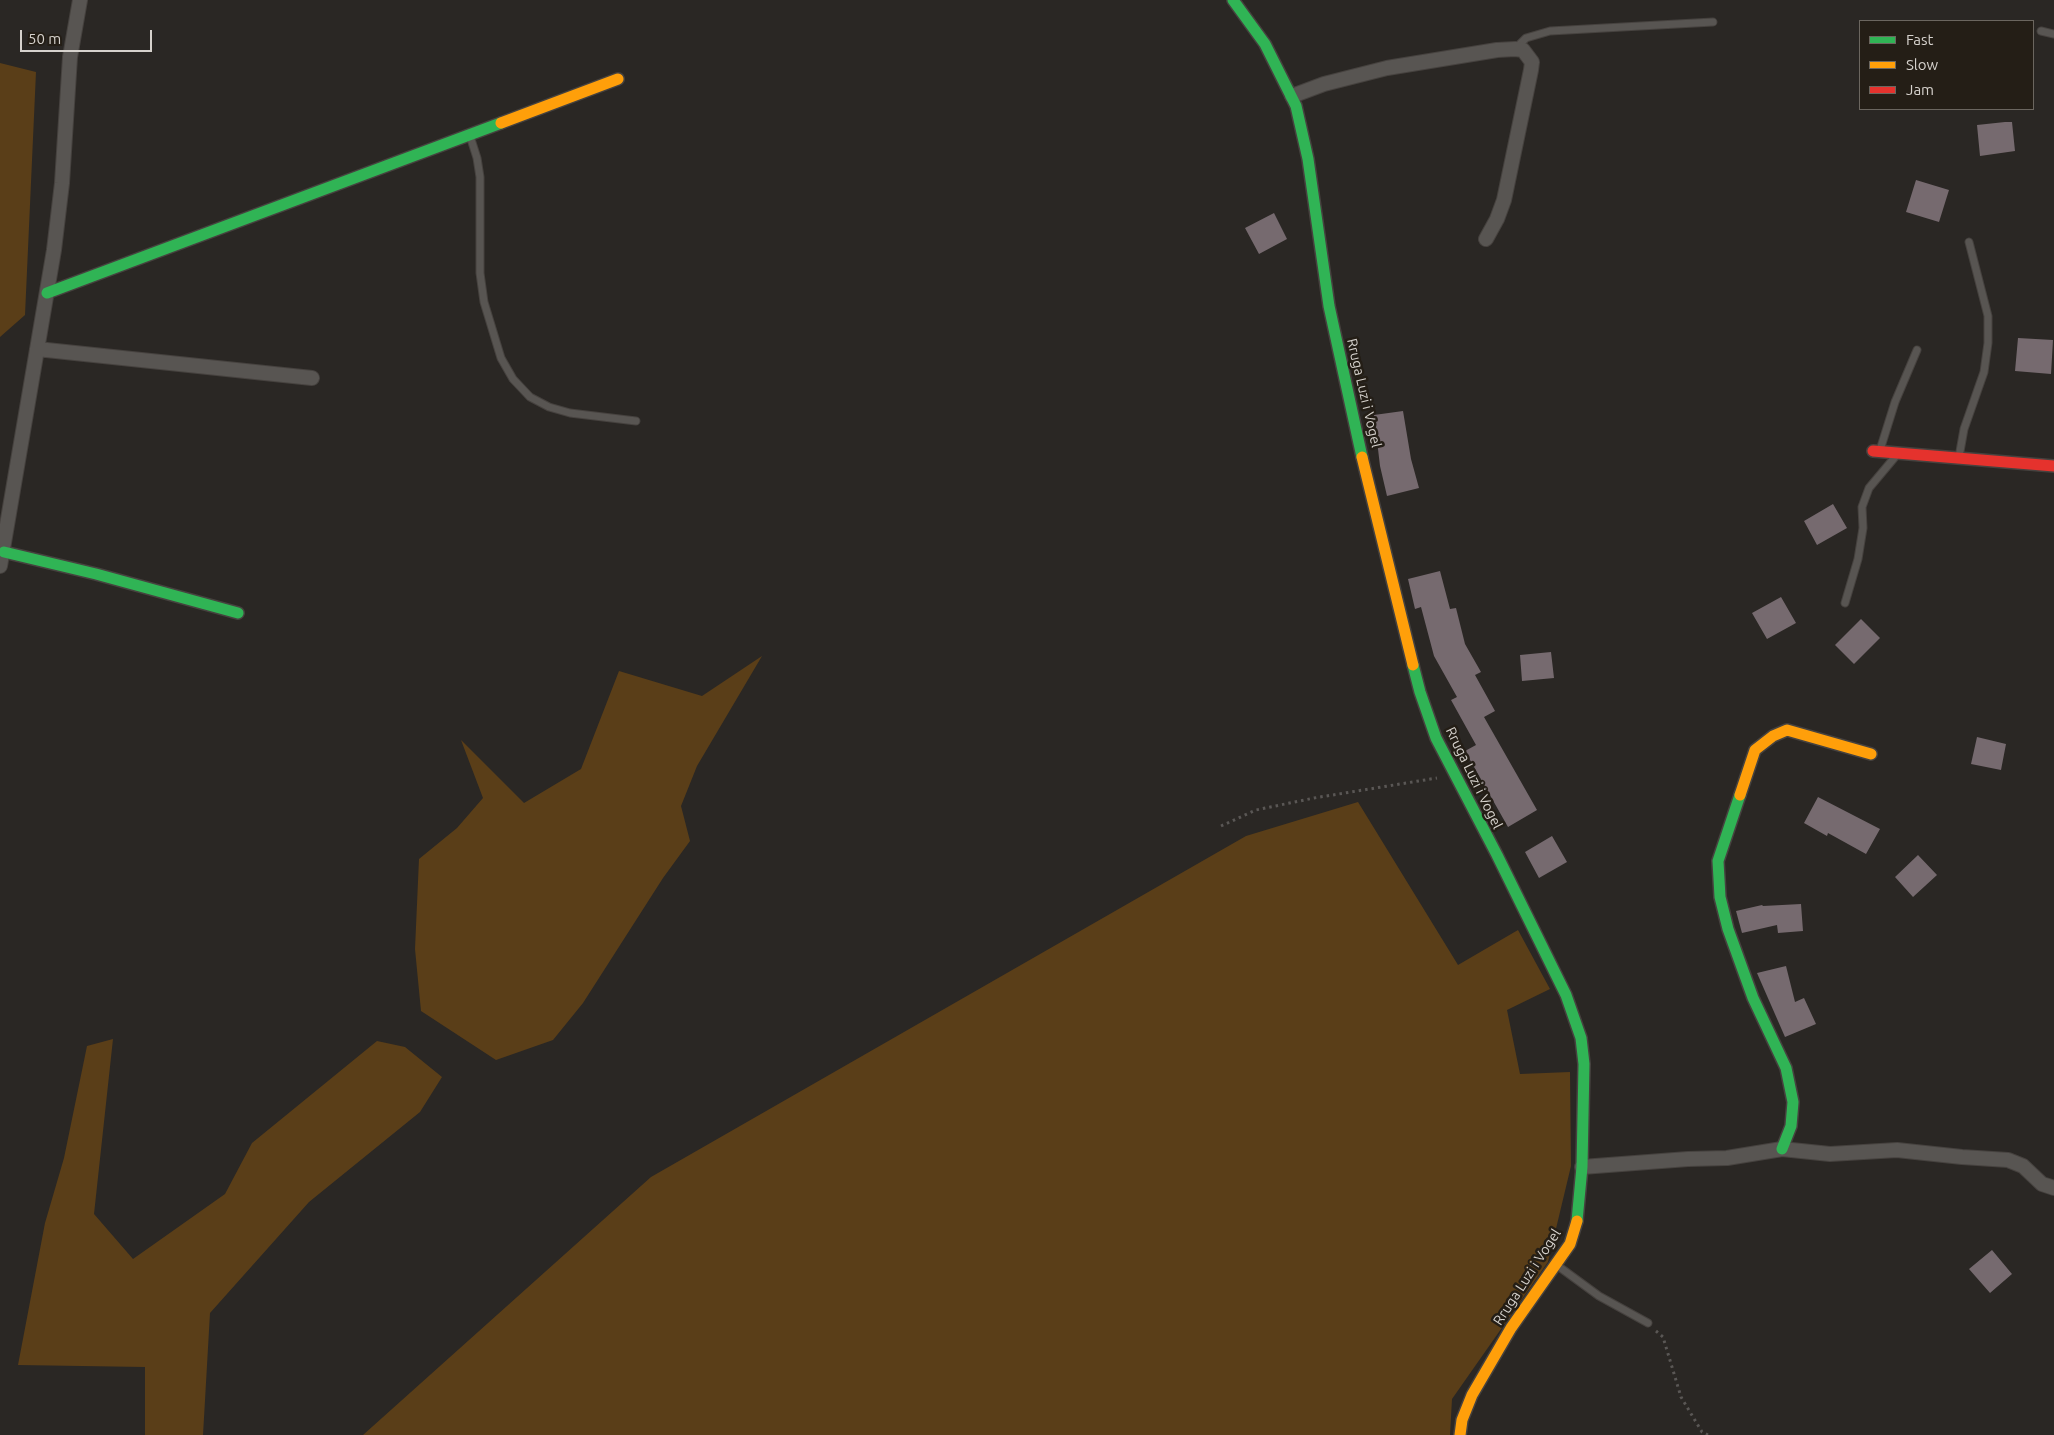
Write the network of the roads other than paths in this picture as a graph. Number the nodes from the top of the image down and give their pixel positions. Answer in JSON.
{"nodes":[{"id":1,"x":80,"y":0,"type":"edge"},
{"id":2,"x":1233,"y":0,"type":"edge"},
{"id":3,"x":1713,"y":22,"type":"dead end"},
{"id":4,"x":2041,"y":31,"type":"dead end"},
{"id":5,"x":2054,"y":34,"type":"edge"},
{"id":6,"x":1514,"y":49,"type":"junction"},
{"id":7,"x":618,"y":79,"type":"dead end"},
{"id":8,"x":1292,"y":96,"type":"junction"},
{"id":9,"x":470,"y":135,"type":"junction"},
{"id":10,"x":1486,"y":239,"type":"dead end"},
{"id":11,"x":1969,"y":242,"type":"dead end"},
{"id":12,"x":47,"y":293,"type":"junction"},
{"id":13,"x":37,"y":349,"type":"junction"},
{"id":14,"x":1917,"y":350,"type":"dead end"},
{"id":15,"x":312,"y":378,"type":"dead end"},
{"id":16,"x":636,"y":421,"type":"dead end"},
{"id":17,"x":1877,"y":452,"type":"joint"},
{"id":18,"x":1899,"y":453,"type":"junction"},
{"id":19,"x":1959,"y":458,"type":"junction"},
{"id":20,"x":2054,"y":466,"type":"edge"},
{"id":21,"x":4,"y":552,"type":"junction"},
{"id":22,"x":0,"y":566,"type":"edge"},
{"id":23,"x":1845,"y":603,"type":"dead end"},
{"id":24,"x":238,"y":613,"type":"dead end"},
{"id":25,"x":1871,"y":754,"type":"dead end"},
{"id":26,"x":1782,"y":1149,"type":"junction"},
{"id":27,"x":1582,"y":1167,"type":"junction"},
{"id":28,"x":2054,"y":1188,"type":"edge"},
{"id":29,"x":1556,"y":1265,"type":"junction"},
{"id":30,"x":1648,"y":1323,"type":"road end"},
{"id":31,"x":1460,"y":1435,"type":"edge"}],
"edges":[{"from":1,"to":12,"type":"street"},
{"from":2,"to":8,"type":"street","name":"Rruga Luzi i Vogel"},
{"from":3,"to":6,"type":"lane"},
{"from":4,"to":5,"type":"lane"},
{"from":6,"to":8,"type":"street"},
{"from":6,"to":10,"type":"street"},
{"from":7,"to":9,"type":"street"},
{"from":8,"to":27,"type":"street","name":"Rruga Luzi i Vogel"},
{"from":9,"to":12,"type":"street"},
{"from":9,"to":16,"type":"lane"},
{"from":11,"to":19,"type":"lane"},
{"from":12,"to":13,"type":"street"},
{"from":13,"to":15,"type":"street"},
{"from":13,"to":21,"type":"street"},
{"from":14,"to":17,"type":"lane"},
{"from":17,"to":18,"type":"street"},
{"from":18,"to":19,"type":"street"},
{"from":18,"to":23,"type":"lane"},
{"from":19,"to":20,"type":"street"},
{"from":21,"to":22,"type":"street"},
{"from":21,"to":24,"type":"street"},
{"from":25,"to":26,"type":"street"},
{"from":26,"to":27,"type":"street"},
{"from":26,"to":28,"type":"street"},
{"from":27,"to":29,"type":"street","name":"Rruga Luzi i Vogel"},
{"from":29,"to":30,"type":"lane"},
{"from":29,"to":31,"type":"street","name":"Rruga Luzi i Vogel"}]}
